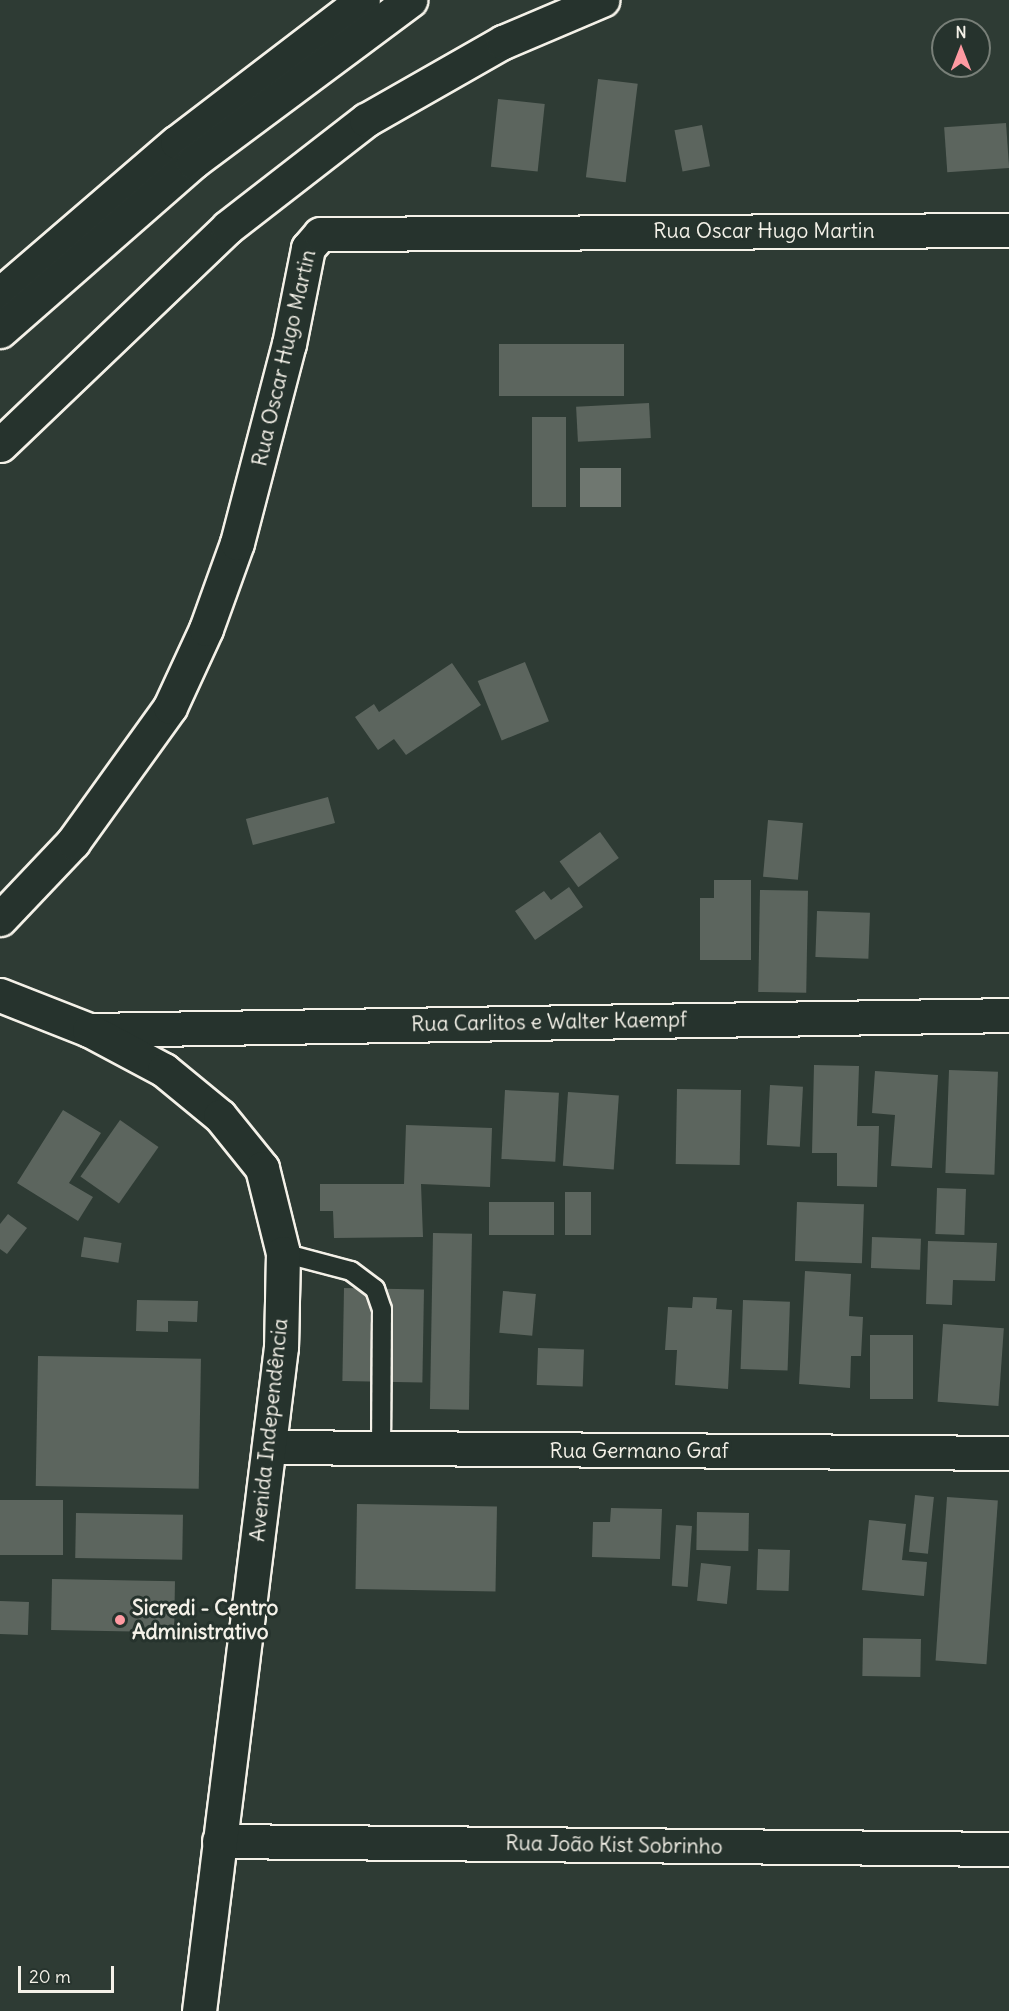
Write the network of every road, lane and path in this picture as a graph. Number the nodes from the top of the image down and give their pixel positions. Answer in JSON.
{"nodes":[{"id":1,"x":363,"y":0,"type":"edge"},
{"id":2,"x":410,"y":0,"type":"edge"},
{"id":3,"x":602,"y":0,"type":"edge"},
{"id":4,"x":1009,"y":230,"type":"edge"},
{"id":5,"x":0,"y":294,"type":"edge"},
{"id":6,"x":0,"y":331,"type":"edge"},
{"id":7,"x":0,"y":445,"type":"edge"},
{"id":8,"x":0,"y":919,"type":"edge"},
{"id":9,"x":0,"y":995,"type":"edge"},
{"id":10,"x":1009,"y":1015,"type":"edge"},
{"id":11,"x":89,"y":1030,"type":"junction"},
{"id":12,"x":283,"y":1253,"type":"junction"},
{"id":13,"x":269,"y":1447,"type":"junction"},
{"id":14,"x":381,"y":1450,"type":"junction"},
{"id":15,"x":1009,"y":1453,"type":"edge"},
{"id":16,"x":219,"y":1841,"type":"junction"},
{"id":17,"x":1009,"y":1849,"type":"edge"},
{"id":18,"x":199,"y":2011,"type":"edge"}],
"edges":[{"from":1,"to":5,"type":"main road"},
{"from":2,"to":6,"type":"main road"},
{"from":3,"to":7,"type":"main road"},
{"from":4,"to":8,"type":"main road","name":"Rua Oscar Hugo Martin"},
{"from":9,"to":11,"type":"main road","name":"Avenida Independência"},
{"from":10,"to":11,"type":"main road","name":"Rua Carlitos e Walter Kaempf"},
{"from":11,"to":12,"type":"main road","name":"Avenida Independência"},
{"from":12,"to":13,"type":"main road","name":"Avenida Independência"},
{"from":12,"to":14,"type":"lane"},
{"from":13,"to":14,"type":"main road","name":"Rua Germano Graf"},
{"from":13,"to":16,"type":"main road","name":"Avenida Independência"},
{"from":14,"to":15,"type":"main road","name":"Rua Germano Graf"},
{"from":16,"to":17,"type":"main road","name":"Rua João Kist Sobrinho"},
{"from":16,"to":18,"type":"main road","name":"Avenida Independência"}]}
